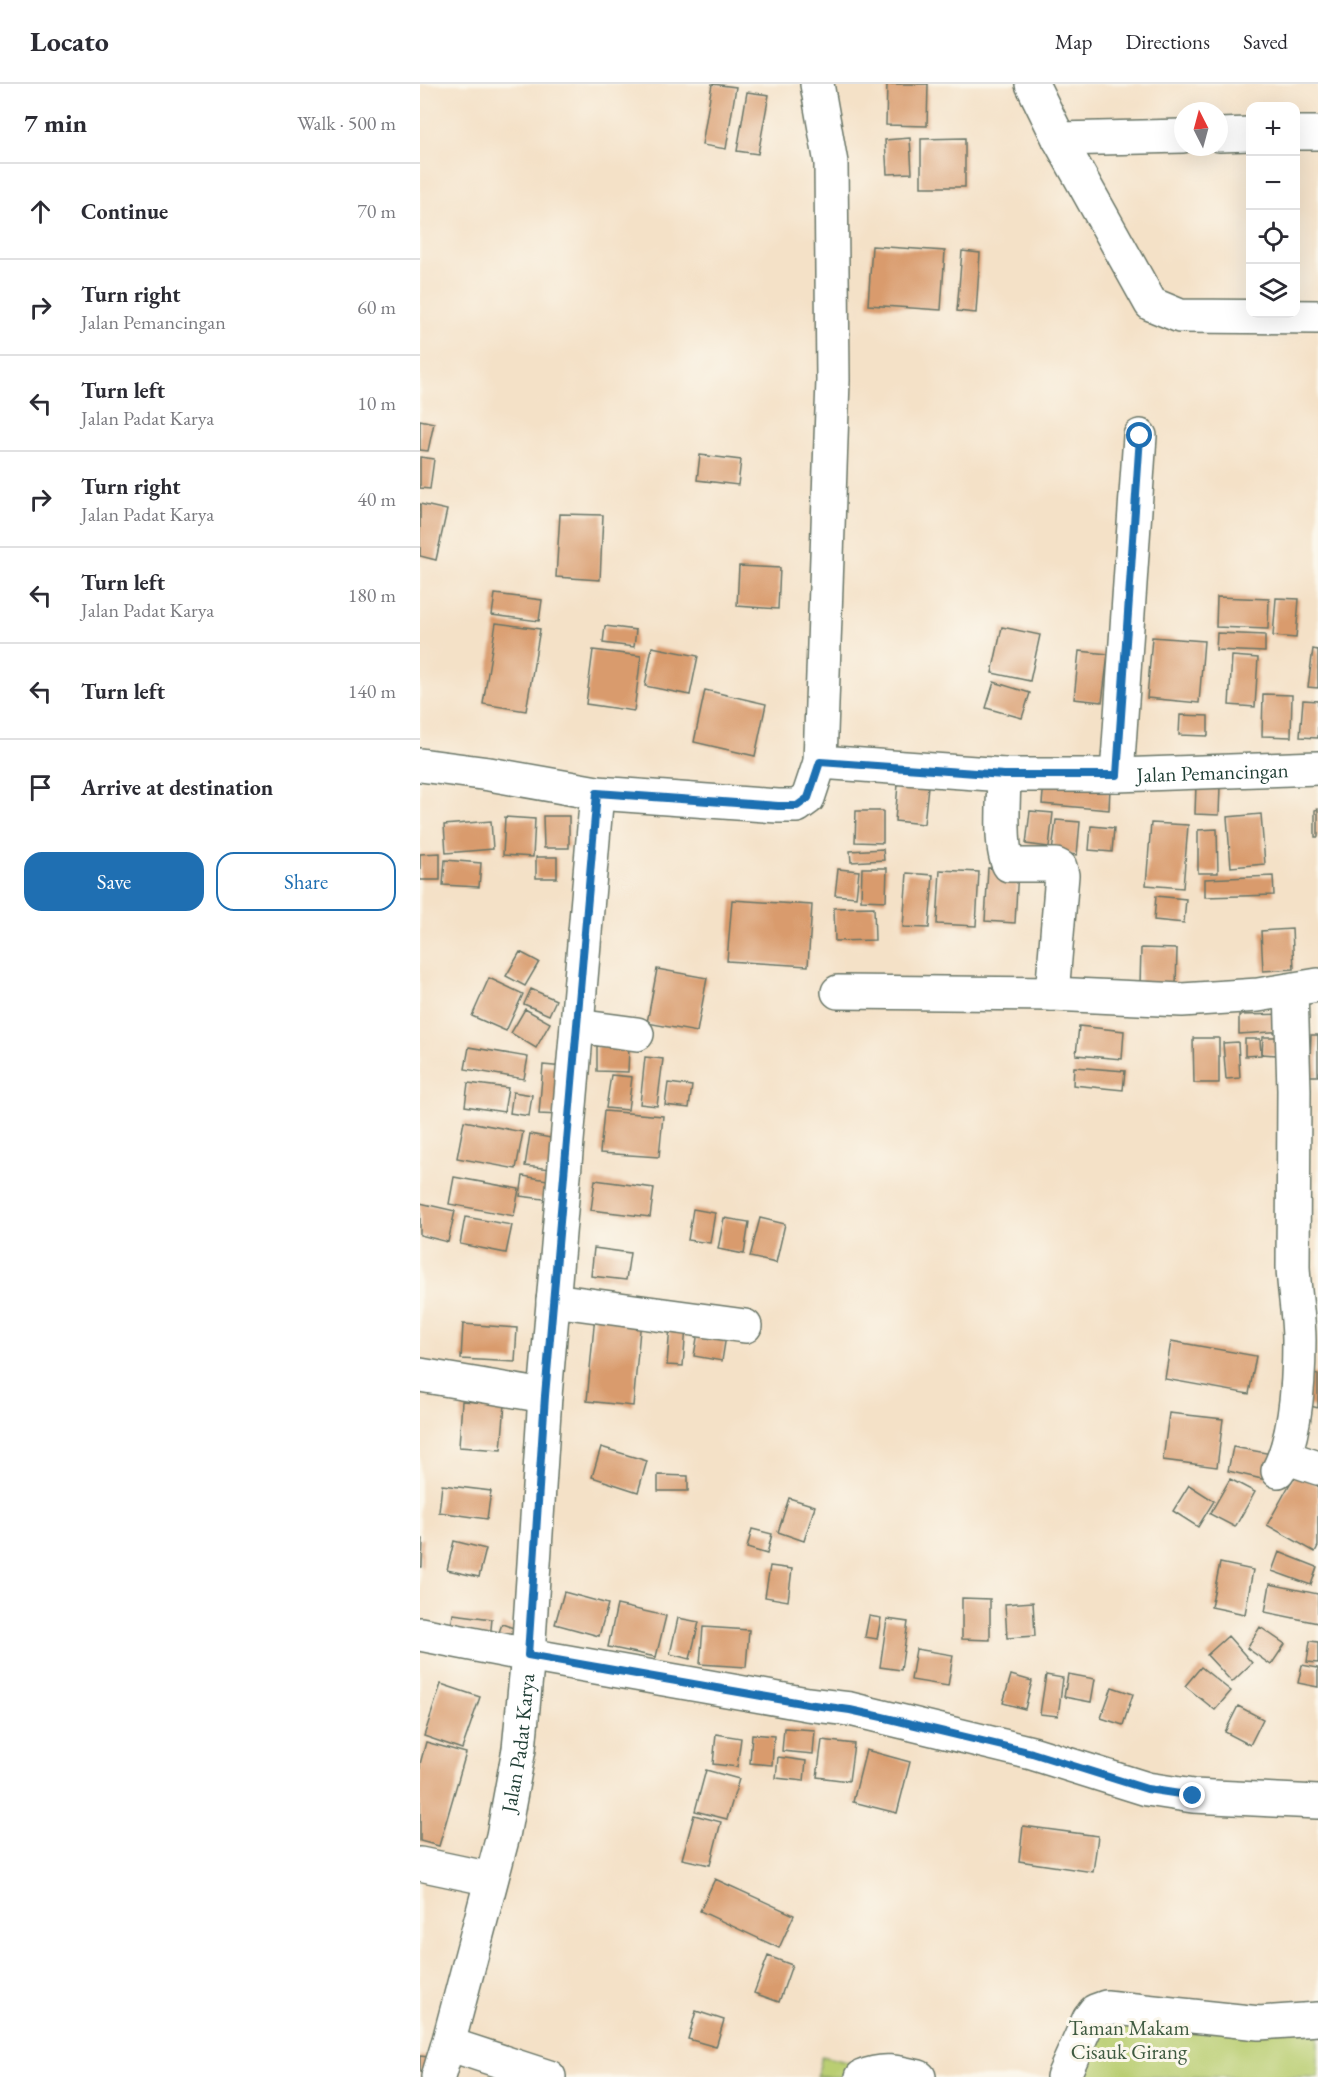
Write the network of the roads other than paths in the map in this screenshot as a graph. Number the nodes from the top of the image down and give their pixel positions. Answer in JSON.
{"nodes":[{"id":1,"x":817,"y":84,"type":"edge"},
{"id":2,"x":1032,"y":84,"type":"edge"},
{"id":3,"x":1318,"y":133,"type":"edge"},
{"id":4,"x":1246,"y":134,"type":"edge"},
{"id":5,"x":1300,"y":134,"type":"edge"},
{"id":6,"x":1228,"y":135,"type":"edge"},
{"id":7,"x":1174,"y":136,"type":"edge"},
{"id":8,"x":1059,"y":139,"type":"junction"},
{"id":9,"x":1318,"y":317,"type":"edge"},
{"id":10,"x":1140,"y":436,"type":"dead end"},
{"id":11,"x":820,"y":762,"type":"junction"},
{"id":12,"x":420,"y":765,"type":"edge"},
{"id":13,"x":1318,"y":768,"type":"edge"},
{"id":14,"x":1004,"y":775,"type":"junction"},
{"id":15,"x":1117,"y":775,"type":"junction"},
{"id":16,"x":597,"y":793,"type":"junction"},
{"id":17,"x":1304,"y":987,"type":"edge"},
{"id":18,"x":838,"y":992,"type":"dead end"},
{"id":19,"x":1052,"y":994,"type":"junction"},
{"id":20,"x":577,"y":1026,"type":"junction"},
{"id":21,"x":637,"y":1034,"type":"dead end"},
{"id":22,"x":553,"y":1300,"type":"junction"},
{"id":23,"x":745,"y":1326,"type":"dead end"},
{"id":24,"x":420,"y":1375,"type":"edge"},
{"id":25,"x":545,"y":1396,"type":"junction"},
{"id":26,"x":1318,"y":1468,"type":"edge"},
{"id":27,"x":420,"y":1634,"type":"edge"},
{"id":28,"x":528,"y":1655,"type":"junction"},
{"id":29,"x":1318,"y":1802,"type":"edge"},
{"id":30,"x":420,"y":1864,"type":"edge"},
{"id":31,"x":491,"y":1879,"type":"junction"},
{"id":32,"x":1318,"y":2019,"type":"edge"},
{"id":33,"x":448,"y":2044,"type":"junction"},
{"id":34,"x":438,"y":2077,"type":"edge"},
{"id":35,"x":549,"y":2077,"type":"edge"},
{"id":36,"x":862,"y":2077,"type":"edge"},
{"id":37,"x":919,"y":2077,"type":"edge"},
{"id":38,"x":1063,"y":2077,"type":"edge"}],
"edges":[{"from":1,"to":11,"type":"street"},
{"from":2,"to":8,"type":"street"},
{"from":3,"to":5,"type":"street"},
{"from":4,"to":6,"type":"street"},
{"from":7,"to":8,"type":"street"},
{"from":8,"to":9,"type":"street"},
{"from":10,"to":15,"type":"street"},
{"from":11,"to":14,"type":"street","name":"Jalan Pemancingan"},
{"from":11,"to":16,"type":"street"},
{"from":12,"to":16,"type":"street"},
{"from":13,"to":15,"type":"street","name":"Jalan Pemancingan"},
{"from":14,"to":15,"type":"street","name":"Jalan Pemancingan"},
{"from":14,"to":19,"type":"street"},
{"from":16,"to":20,"type":"street","name":"Jalan Padat Karya"},
{"from":17,"to":19,"type":"street"},
{"from":17,"to":26,"type":"street"},
{"from":18,"to":19,"type":"street"},
{"from":20,"to":21,"type":"street"},
{"from":20,"to":22,"type":"street","name":"Jalan Padat Karya"},
{"from":22,"to":23,"type":"street"},
{"from":22,"to":25,"type":"street","name":"Jalan Padat Karya"},
{"from":24,"to":25,"type":"street"},
{"from":25,"to":28,"type":"street","name":"Jalan Padat Karya"},
{"from":27,"to":28,"type":"street"},
{"from":28,"to":29,"type":"street"},
{"from":28,"to":31,"type":"street","name":"Jalan Padat Karya"},
{"from":30,"to":31,"type":"street"},
{"from":31,"to":33,"type":"street","name":"Jalan Padat Karya"},
{"from":32,"to":38,"type":"street"},
{"from":33,"to":34,"type":"street","name":"Jalan Padat Karya"},
{"from":33,"to":35,"type":"street"},
{"from":36,"to":37,"type":"street"}]}
